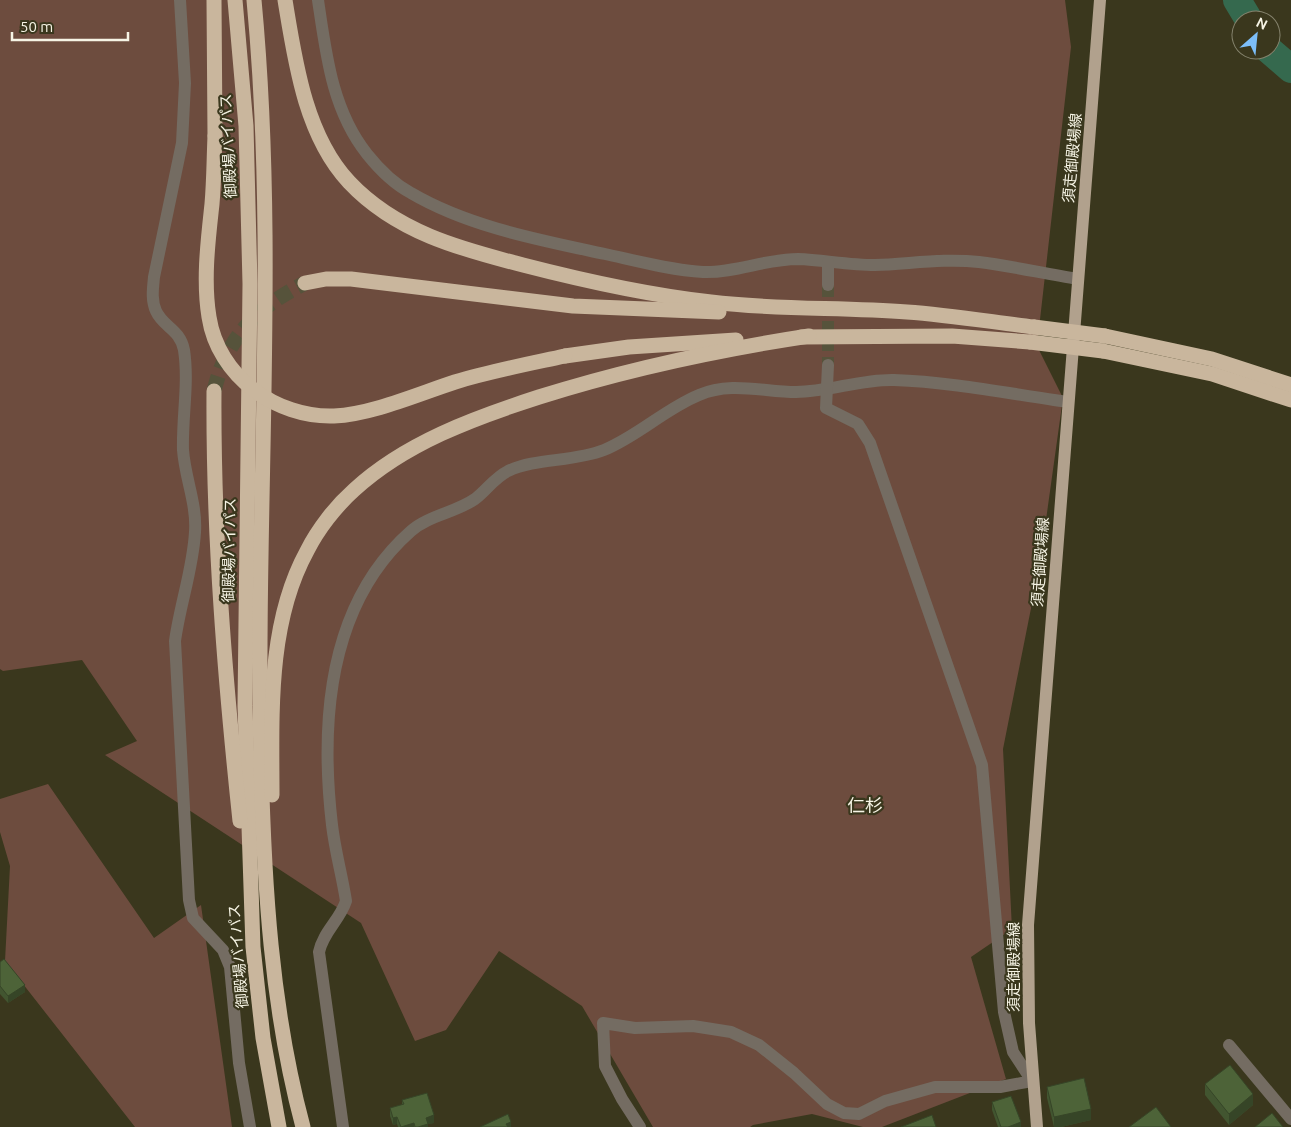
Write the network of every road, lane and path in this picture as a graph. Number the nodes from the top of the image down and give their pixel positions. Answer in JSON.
{"nodes":[{"id":1,"x":180,"y":0,"type":"edge"},
{"id":2,"x":214,"y":0,"type":"edge"},
{"id":3,"x":235,"y":0,"type":"edge"},
{"id":4,"x":254,"y":0,"type":"edge"},
{"id":5,"x":284,"y":0,"type":"edge"},
{"id":6,"x":318,"y":0,"type":"edge"},
{"id":7,"x":1100,"y":0,"type":"edge"},
{"id":8,"x":828,"y":262,"type":"junction"},
{"id":9,"x":1078,"y":279,"type":"junction"},
{"id":10,"x":305,"y":284,"type":"tunnel mouth"},
{"id":11,"x":828,"y":285,"type":"tunnel mouth"},
{"id":12,"x":956,"y":318,"type":"junction"},
{"id":13,"x":809,"y":336,"type":"junction"},
{"id":14,"x":1104,"y":344,"type":"junction"},
{"id":15,"x":828,"y":364,"type":"tunnel mouth"},
{"id":16,"x":1291,"y":385,"type":"edge"},
{"id":17,"x":827,"y":389,"type":"junction"},
{"id":18,"x":214,"y":391,"type":"tunnel mouth"},
{"id":19,"x":1291,"y":400,"type":"edge"},
{"id":20,"x":1068,"y":402,"type":"junction"},
{"id":21,"x":272,"y":946,"type":"junction"},
{"id":22,"x":253,"y":947,"type":"junction"},
{"id":23,"x":1229,"y":1045,"type":"dead end"},
{"id":24,"x":1032,"y":1081,"type":"junction"},
{"id":25,"x":1291,"y":1120,"type":"edge"},
{"id":26,"x":250,"y":1127,"type":"edge"},
{"id":27,"x":278,"y":1127,"type":"edge"},
{"id":28,"x":303,"y":1127,"type":"edge"},
{"id":29,"x":343,"y":1127,"type":"edge"},
{"id":30,"x":640,"y":1127,"type":"edge"},
{"id":31,"x":1037,"y":1127,"type":"edge"}],
"edges":[{"from":1,"to":26,"type":"street"},
{"from":2,"to":13,"type":"highway","bridge":true},
{"from":3,"to":22,"type":"highway","name":"御殿場バイパス"},
{"from":4,"to":21,"type":"highway","name":"御殿場バイパス"},
{"from":5,"to":12,"type":"highway"},
{"from":6,"to":8,"type":"street"},
{"from":7,"to":9,"type":"main road","name":"須走御殿場線"},
{"from":8,"to":9,"type":"street"},
{"from":8,"to":11,"type":"street"},
{"from":9,"to":20,"type":"main road","name":"須走御殿場線"},
{"from":10,"to":12,"type":"highway"},
{"from":12,"to":14,"type":"highway","bridge":true},
{"from":13,"to":14,"type":"highway","bridge":true},
{"from":13,"to":21,"type":"highway"},
{"from":14,"to":16,"type":"highway"},
{"from":14,"to":19,"type":"highway"},
{"from":15,"to":17,"type":"street"},
{"from":17,"to":20,"type":"street"},
{"from":17,"to":24,"type":"street"},
{"from":17,"to":29,"type":"street"},
{"from":18,"to":22,"type":"highway"},
{"from":20,"to":24,"type":"main road","name":"須走御殿場線"},
{"from":21,"to":28,"type":"highway","name":"御殿場バイパス"},
{"from":22,"to":27,"type":"highway","name":"御殿場バイパス"},
{"from":23,"to":25,"type":"street"},
{"from":24,"to":30,"type":"street"},
{"from":24,"to":31,"type":"main road","name":"須走御殿場線"}]}
